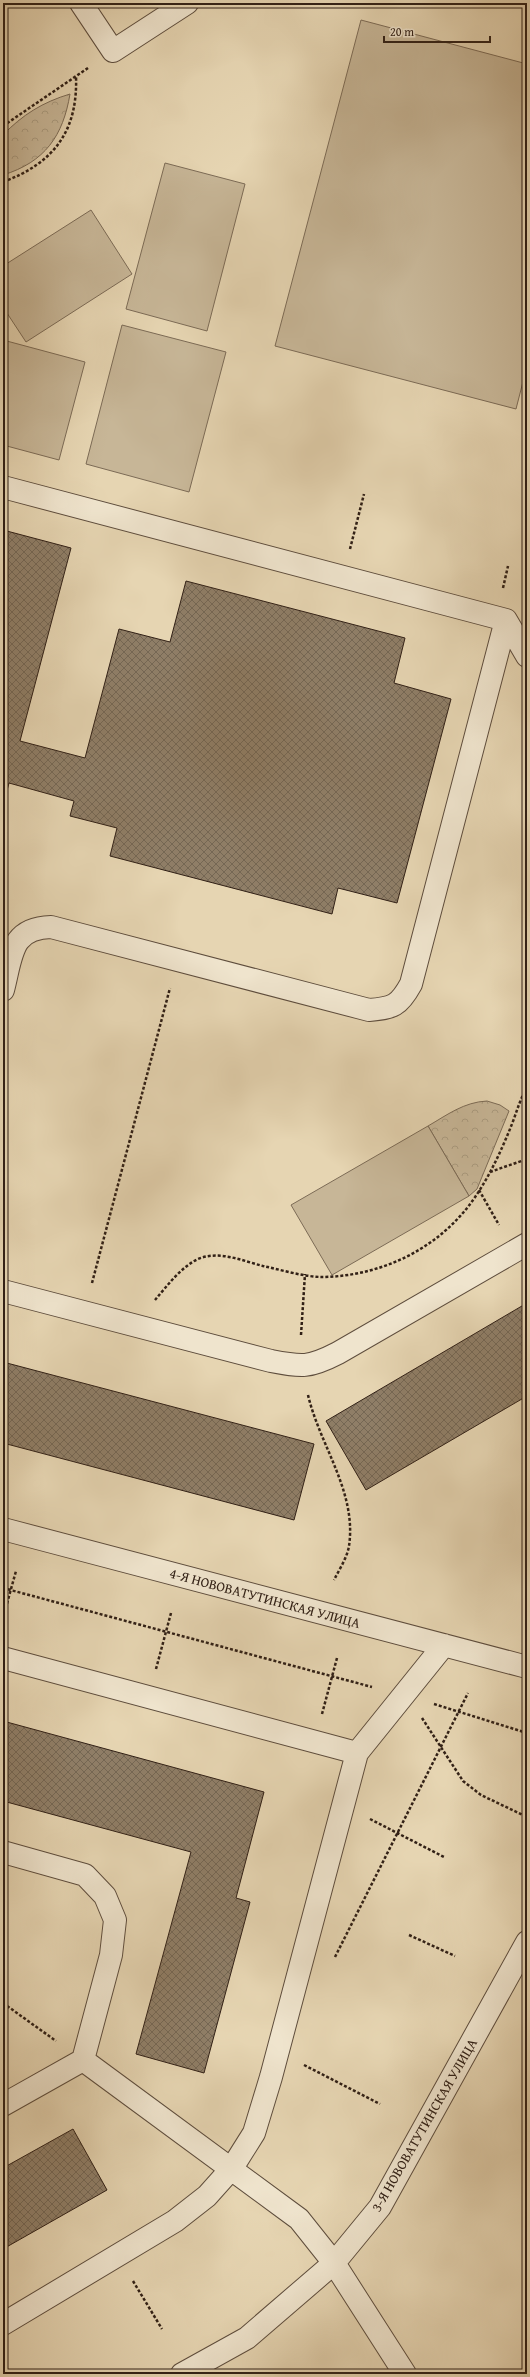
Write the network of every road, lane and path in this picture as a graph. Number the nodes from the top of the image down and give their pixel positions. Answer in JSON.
{"nodes":[{"id":1,"x":80,"y":3,"type":"edge"},
{"id":2,"x":187,"y":3,"type":"edge"},
{"id":3,"x":113,"y":51,"type":"junction"},
{"id":4,"x":76,"y":76,"type":"junction"},
{"id":5,"x":4,"y":124,"type":"edge"},
{"id":6,"x":3,"y":182,"type":"edge"},
{"id":7,"x":3,"y":487,"type":"edge"},
{"id":8,"x":364,"y":494,"type":"dead end"},
{"id":9,"x":342,"y":576,"type":"junction"},
{"id":10,"x":506,"y":620,"type":"junction"},
{"id":11,"x":527,"y":656,"type":"edge"},
{"id":12,"x":177,"y":960,"type":"junction"},
{"id":13,"x":3,"y":990,"type":"edge"},
{"id":14,"x":527,"y":1088,"type":"edge"},
{"id":15,"x":527,"y":1159,"type":"edge"},
{"id":16,"x":489,"y":1172,"type":"junction"},
{"id":17,"x":478,"y":1190,"type":"junction"},
{"id":18,"x":521,"y":1248,"type":"edge"},
{"id":19,"x":305,"y":1274,"type":"junction"},
{"id":20,"x":3,"y":1291,"type":"edge"},
{"id":21,"x":84,"y":1312,"type":"junction"},
{"id":22,"x":133,"y":1325,"type":"junction"},
{"id":23,"x":301,"y":1367,"type":"junction"},
{"id":24,"x":3,"y":1529,"type":"edge"},
{"id":25,"x":16,"y":1571,"type":"dead end"},
{"id":26,"x":334,"y":1580,"type":"dead end"},
{"id":27,"x":3,"y":1588,"type":"edge"},
{"id":28,"x":11,"y":1590,"type":"junction"},
{"id":29,"x":171,"y":1613,"type":"dead end"},
{"id":30,"x":3,"y":1618,"type":"edge"},
{"id":31,"x":166,"y":1632,"type":"junction"},
{"id":32,"x":444,"y":1645,"type":"junction"},
{"id":33,"x":3,"y":1658,"type":"edge"},
{"id":34,"x":337,"y":1658,"type":"dead end"},
{"id":35,"x":527,"y":1667,"type":"edge"},
{"id":36,"x":332,"y":1676,"type":"junction"},
{"id":37,"x":468,"y":1693,"type":"dead end"},
{"id":38,"x":406,"y":1696,"type":"junction"},
{"id":39,"x":148,"y":1697,"type":"junction"},
{"id":40,"x":459,"y":1710,"type":"junction"},
{"id":41,"x":527,"y":1733,"type":"edge"},
{"id":42,"x":314,"y":1742,"type":"junction"},
{"id":43,"x":441,"y":1748,"type":"junction"},
{"id":44,"x":357,"y":1753,"type":"junction"},
{"id":45,"x":344,"y":1807,"type":"junction"},
{"id":46,"x":527,"y":1817,"type":"edge"},
{"id":47,"x":398,"y":1833,"type":"junction"},
{"id":48,"x":3,"y":1852,"type":"edge"},
{"id":49,"x":444,"y":1857,"type":"dead end"},
{"id":50,"x":409,"y":1935,"type":"dead end"},
{"id":51,"x":527,"y":1942,"type":"edge"},
{"id":52,"x":455,"y":1956,"type":"dead end"},
{"id":53,"x":335,"y":1958,"type":"dead end"},
{"id":54,"x":3,"y":2003,"type":"edge"},
{"id":55,"x":278,"y":2052,"type":"junction"},
{"id":56,"x":83,"y":2060,"type":"junction"},
{"id":57,"x":380,"y":2104,"type":"dead end"},
{"id":58,"x":3,"y":2105,"type":"edge"},
{"id":59,"x":232,"y":2168,"type":"junction"},
{"id":60,"x":118,"y":2255,"type":"junction"},
{"id":61,"x":334,"y":2263,"type":"junction"},
{"id":62,"x":3,"y":2324,"type":"edge"},
{"id":63,"x":162,"y":2328,"type":"dead end"},
{"id":64,"x":182,"y":2374,"type":"edge"},
{"id":65,"x":406,"y":2374,"type":"edge"}],
"edges":[{"from":1,"to":3,"type":"street"},
{"from":2,"to":3,"type":"street"},
{"from":3,"to":4,"type":"path"},
{"from":4,"to":5,"type":"path"},
{"from":4,"to":6,"type":"path"},
{"from":7,"to":9,"type":"street"},
{"from":8,"to":9,"type":"path"},
{"from":9,"to":10,"type":"street"},
{"from":10,"to":11,"type":"street"},
{"from":10,"to":12,"type":"street"},
{"from":12,"to":13,"type":"street"},
{"from":12,"to":21,"type":"path"},
{"from":14,"to":16,"type":"path"},
{"from":15,"to":16,"type":"path"},
{"from":16,"to":17,"type":"path"},
{"from":17,"to":18,"type":"path"},
{"from":17,"to":19,"type":"path"},
{"from":18,"to":23,"type":"street"},
{"from":19,"to":22,"type":"path"},
{"from":19,"to":23,"type":"path"},
{"from":20,"to":21,"type":"street"},
{"from":21,"to":22,"type":"street"},
{"from":22,"to":23,"type":"street"},
{"from":23,"to":26,"type":"path"},
{"from":24,"to":32,"type":"street","name":"4-Я НОВОВАТУТИНСКАЯ УЛИЦА"},
{"from":25,"to":28,"type":"path"},
{"from":27,"to":28,"type":"path"},
{"from":28,"to":30,"type":"path"},
{"from":28,"to":31,"type":"path"},
{"from":29,"to":31,"type":"path"},
{"from":31,"to":36,"type":"path"},
{"from":31,"to":39,"type":"path"},
{"from":32,"to":35,"type":"street","name":"4-Я НОВОВАТУТИНСКАЯ УЛИЦА"},
{"from":32,"to":38,"type":"street"},
{"from":33,"to":39,"type":"street"},
{"from":34,"to":36,"type":"path"},
{"from":36,"to":38,"type":"path"},
{"from":36,"to":42,"type":"path"},
{"from":37,"to":40,"type":"path"},
{"from":38,"to":40,"type":"path"},
{"from":38,"to":43,"type":"path"},
{"from":38,"to":44,"type":"street"},
{"from":39,"to":42,"type":"street"},
{"from":40,"to":41,"type":"path"},
{"from":40,"to":43,"type":"path"},
{"from":42,"to":44,"type":"street"},
{"from":43,"to":46,"type":"path"},
{"from":43,"to":47,"type":"path"},
{"from":44,"to":45,"type":"street"},
{"from":45,"to":47,"type":"path"},
{"from":45,"to":55,"type":"street"},
{"from":47,"to":49,"type":"path"},
{"from":47,"to":53,"type":"path"},
{"from":48,"to":56,"type":"street"},
{"from":50,"to":52,"type":"path"},
{"from":51,"to":61,"type":"street","name":"3-Я НОВОВАТУТИНСКАЯ УЛИЦА"},
{"from":54,"to":56,"type":"path"},
{"from":55,"to":57,"type":"path"},
{"from":55,"to":59,"type":"street"},
{"from":56,"to":58,"type":"street"},
{"from":56,"to":59,"type":"street"},
{"from":59,"to":60,"type":"street"},
{"from":59,"to":61,"type":"street"},
{"from":60,"to":62,"type":"street"},
{"from":60,"to":63,"type":"path"},
{"from":61,"to":64,"type":"street","name":"3-Я НОВОВАТУТИНСКАЯ УЛИЦА"},
{"from":61,"to":65,"type":"street"}]}
